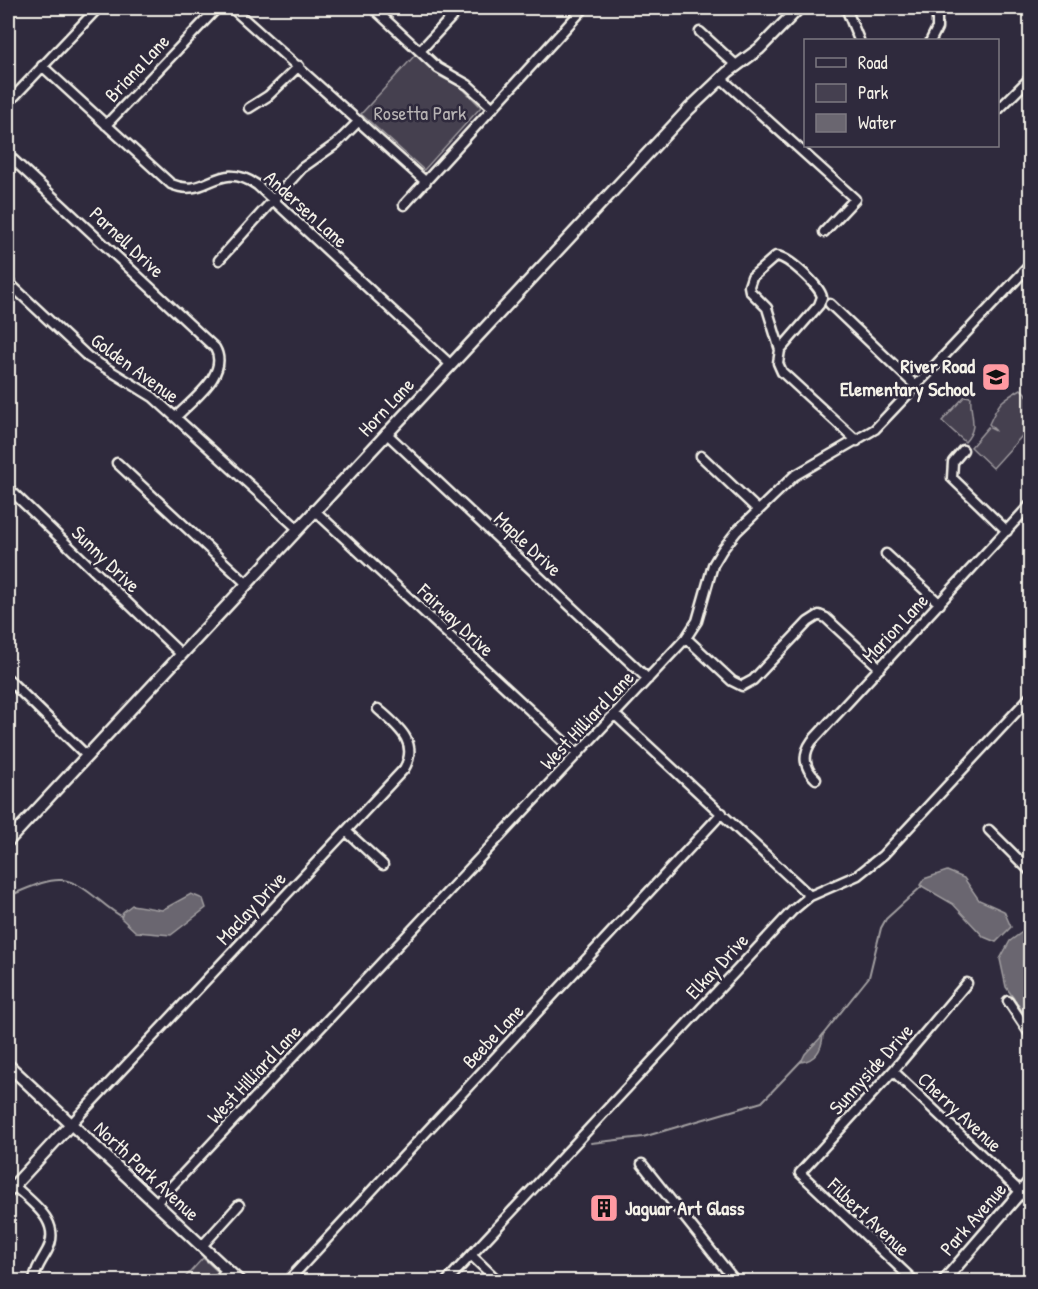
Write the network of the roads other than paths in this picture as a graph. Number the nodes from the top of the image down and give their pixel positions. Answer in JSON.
{"nodes":[{"id":1,"x":98,"y":8,"type":"edge"},
{"id":2,"x":217,"y":8,"type":"edge"},
{"id":3,"x":232,"y":8,"type":"edge"},
{"id":4,"x":373,"y":8,"type":"edge"},
{"id":5,"x":460,"y":8,"type":"edge"},
{"id":6,"x":584,"y":8,"type":"edge"},
{"id":7,"x":799,"y":8,"type":"edge"},
{"id":8,"x":846,"y":8,"type":"edge"},
{"id":9,"x":937,"y":18,"type":"dead end"},
{"id":10,"x":700,"y":32,"type":"dead end"},
{"id":11,"x":859,"y":39,"type":"edge"},
{"id":12,"x":932,"y":39,"type":"edge"},
{"id":13,"x":420,"y":51,"type":"junction"},
{"id":14,"x":42,"y":66,"type":"junction"},
{"id":15,"x":299,"y":66,"type":"junction"},
{"id":16,"x":737,"y":66,"type":"junction"},
{"id":17,"x":721,"y":78,"type":"junction"},
{"id":18,"x":1030,"y":78,"type":"edge"},
{"id":19,"x":8,"y":103,"type":"edge"},
{"id":20,"x":249,"y":108,"type":"dead end"},
{"id":21,"x":493,"y":108,"type":"junction"},
{"id":22,"x":999,"y":109,"type":"edge"},
{"id":23,"x":359,"y":121,"type":"junction"},
{"id":24,"x":106,"y":125,"type":"junction"},
{"id":25,"x":8,"y":155,"type":"edge"},
{"id":26,"x":426,"y":182,"type":"junction"},
{"id":27,"x":273,"y":200,"type":"junction"},
{"id":28,"x":404,"y":206,"type":"dead end"},
{"id":29,"x":824,"y":232,"type":"dead end"},
{"id":30,"x":219,"y":260,"type":"dead end"},
{"id":31,"x":1030,"y":265,"type":"edge"},
{"id":32,"x":8,"y":282,"type":"edge"},
{"id":33,"x":830,"y":304,"type":"dead end"},
{"id":34,"x":780,"y":350,"type":"junction"},
{"id":35,"x":451,"y":364,"type":"junction"},
{"id":36,"x":917,"y":387,"type":"junction"},
{"id":37,"x":176,"y":417,"type":"junction"},
{"id":38,"x":386,"y":434,"type":"junction"},
{"id":39,"x":857,"y":441,"type":"junction"},
{"id":40,"x":963,"y":450,"type":"dead end"},
{"id":41,"x":701,"y":456,"type":"dead end"},
{"id":42,"x":117,"y":463,"type":"dead end"},
{"id":43,"x":8,"y":488,"type":"edge"},
{"id":44,"x":1030,"y":505,"type":"edge"},
{"id":45,"x":314,"y":510,"type":"junction"},
{"id":46,"x":758,"y":510,"type":"junction"},
{"id":47,"x":297,"y":528,"type":"junction"},
{"id":48,"x":1007,"y":531,"type":"junction"},
{"id":49,"x":886,"y":554,"type":"dead end"},
{"id":50,"x":246,"y":583,"type":"junction"},
{"id":51,"x":940,"y":604,"type":"junction"},
{"id":52,"x":686,"y":639,"type":"junction"},
{"id":53,"x":181,"y":654,"type":"junction"},
{"id":54,"x":880,"y":668,"type":"junction"},
{"id":55,"x":8,"y":679,"type":"edge"},
{"id":56,"x":648,"y":679,"type":"junction"},
{"id":57,"x":1030,"y":697,"type":"edge"},
{"id":58,"x":378,"y":709,"type":"dead end"},
{"id":59,"x":614,"y":714,"type":"junction"},
{"id":60,"x":576,"y":754,"type":"junction"},
{"id":61,"x":86,"y":755,"type":"junction"},
{"id":62,"x":816,"y":779,"type":"dead end"},
{"id":63,"x":722,"y":813,"type":"junction"},
{"id":64,"x":989,"y":830,"type":"dead end"},
{"id":65,"x":346,"y":831,"type":"junction"},
{"id":66,"x":8,"y":841,"type":"edge"},
{"id":67,"x":383,"y":865,"type":"dead end"},
{"id":68,"x":1030,"y":871,"type":"edge"},
{"id":69,"x":810,"y":896,"type":"junction"},
{"id":70,"x":967,"y":983,"type":"dead end"},
{"id":71,"x":1008,"y":1001,"type":"dead end"},
{"id":72,"x":1030,"y":1034,"type":"edge"},
{"id":73,"x":8,"y":1065,"type":"edge"},
{"id":74,"x":893,"y":1071,"type":"junction"},
{"id":75,"x":71,"y":1124,"type":"junction"},
{"id":76,"x":642,"y":1164,"type":"dead end"},
{"id":77,"x":801,"y":1176,"type":"joint"},
{"id":78,"x":1030,"y":1181,"type":"edge"},
{"id":79,"x":10,"y":1189,"type":"edge"},
{"id":80,"x":1021,"y":1192,"type":"junction"},
{"id":81,"x":1030,"y":1201,"type":"edge"},
{"id":82,"x":156,"y":1203,"type":"junction"},
{"id":83,"x":239,"y":1205,"type":"dead end"},
{"id":84,"x":202,"y":1246,"type":"junction"},
{"id":85,"x":471,"y":1256,"type":"junction"},
{"id":86,"x":227,"y":1270,"type":"junction"},
{"id":87,"x":729,"y":1273,"type":"junction"},
{"id":88,"x":34,"y":1281,"type":"edge"},
{"id":89,"x":217,"y":1281,"type":"edge"},
{"id":90,"x":240,"y":1281,"type":"edge"},
{"id":91,"x":287,"y":1281,"type":"edge"},
{"id":92,"x":446,"y":1281,"type":"edge"},
{"id":93,"x":499,"y":1281,"type":"edge"},
{"id":94,"x":722,"y":1281,"type":"edge"},
{"id":95,"x":736,"y":1281,"type":"edge"},
{"id":96,"x":915,"y":1281,"type":"edge"},
{"id":97,"x":943,"y":1281,"type":"edge"}],
"edges":[{"from":1,"to":14,"type":"street"},
{"from":2,"to":24,"type":"street","name":"Briana Lane"},
{"from":3,"to":15,"type":"street"},
{"from":4,"to":13,"type":"street"},
{"from":5,"to":13,"type":"street"},
{"from":6,"to":21,"type":"street"},
{"from":7,"to":16,"type":"street","name":"Horn Lane"},
{"from":8,"to":11,"type":"street"},
{"from":9,"to":12,"type":"street"},
{"from":10,"to":16,"type":"street"},
{"from":13,"to":21,"type":"street"},
{"from":14,"to":19,"type":"street"},
{"from":14,"to":24,"type":"street","name":"Andersen Lane"},
{"from":15,"to":20,"type":"street"},
{"from":15,"to":23,"type":"street"},
{"from":16,"to":17,"type":"street","name":"Horn Lane"},
{"from":17,"to":29,"type":"street"},
{"from":17,"to":35,"type":"street","name":"Horn Lane"},
{"from":18,"to":22,"type":"street"},
{"from":21,"to":26,"type":"street"},
{"from":23,"to":26,"type":"street"},
{"from":23,"to":27,"type":"street"},
{"from":24,"to":27,"type":"street","name":"Andersen Lane"},
{"from":25,"to":37,"type":"street","name":"Parnell Drive"},
{"from":26,"to":28,"type":"street"},
{"from":27,"to":30,"type":"street"},
{"from":27,"to":35,"type":"street","name":"Andersen Lane"},
{"from":31,"to":36,"type":"street","name":"West Hilliard Lane"},
{"from":32,"to":37,"type":"street","name":"Golden Avenue"},
{"from":33,"to":36,"type":"street"},
{"from":34,"to":34,"type":"street"},
{"from":34,"to":39,"type":"street"},
{"from":35,"to":38,"type":"street","name":"Horn Lane"},
{"from":36,"to":39,"type":"street","name":"West Hilliard Lane"},
{"from":37,"to":47,"type":"street","name":"Golden Avenue"},
{"from":38,"to":45,"type":"street","name":"Horn Lane"},
{"from":38,"to":56,"type":"street","name":"Maple Drive"},
{"from":39,"to":46,"type":"street","name":"West Hilliard Lane"},
{"from":40,"to":48,"type":"street"},
{"from":41,"to":46,"type":"street"},
{"from":42,"to":50,"type":"street"},
{"from":43,"to":53,"type":"street","name":"Sunny Drive"},
{"from":44,"to":48,"type":"street","name":"Marion Lane"},
{"from":45,"to":47,"type":"street","name":"Horn Lane"},
{"from":45,"to":60,"type":"street","name":"Fairway Drive"},
{"from":46,"to":52,"type":"street","name":"West Hilliard Lane"},
{"from":47,"to":50,"type":"street","name":"Horn Lane"},
{"from":48,"to":51,"type":"street","name":"Marion Lane"},
{"from":49,"to":51,"type":"street"},
{"from":50,"to":53,"type":"street","name":"Horn Lane"},
{"from":51,"to":54,"type":"street","name":"Marion Lane"},
{"from":52,"to":54,"type":"street"},
{"from":52,"to":56,"type":"street","name":"West Hilliard Lane"},
{"from":53,"to":61,"type":"street","name":"Horn Lane"},
{"from":54,"to":62,"type":"street","name":"Marion Lane"},
{"from":55,"to":61,"type":"street"},
{"from":56,"to":59,"type":"street","name":"West Hilliard Lane"},
{"from":57,"to":69,"type":"street","name":"Elkay Drive"},
{"from":58,"to":65,"type":"street","name":"Maclay Drive"},
{"from":59,"to":60,"type":"street","name":"West Hilliard Lane"},
{"from":59,"to":63,"type":"street"},
{"from":60,"to":82,"type":"street","name":"West Hilliard Lane"},
{"from":61,"to":66,"type":"street","name":"Horn Lane"},
{"from":63,"to":69,"type":"street"},
{"from":63,"to":91,"type":"street","name":"Beebe Lane"},
{"from":64,"to":68,"type":"street"},
{"from":65,"to":67,"type":"street"},
{"from":65,"to":75,"type":"street","name":"Maclay Drive"},
{"from":69,"to":85,"type":"street","name":"Elkay Drive"},
{"from":70,"to":74,"type":"street","name":"Sunnyside Drive"},
{"from":71,"to":72,"type":"street"},
{"from":73,"to":75,"type":"street"},
{"from":74,"to":77,"type":"street","name":"Sunnyside Drive"},
{"from":74,"to":80,"type":"street","name":"Cherry Avenue"},
{"from":75,"to":79,"type":"street","name":"North Park Avenue"},
{"from":75,"to":82,"type":"street","name":"North Park Avenue"},
{"from":76,"to":87,"type":"street"},
{"from":77,"to":96,"type":"street","name":"Filbert Avenue"},
{"from":78,"to":80,"type":"street","name":"Park Avenue"},
{"from":79,"to":88,"type":"street"},
{"from":80,"to":81,"type":"street","name":"Cherry Avenue"},
{"from":80,"to":97,"type":"street","name":"Park Avenue"},
{"from":82,"to":84,"type":"street","name":"North Park Avenue"},
{"from":83,"to":84,"type":"street"},
{"from":84,"to":86,"type":"street","name":"North Park Avenue"},
{"from":85,"to":92,"type":"street","name":"Elkay Drive"},
{"from":85,"to":93,"type":"street"},
{"from":86,"to":89,"type":"street"},
{"from":86,"to":90,"type":"street","name":"North Park Avenue"},
{"from":87,"to":94,"type":"street"},
{"from":87,"to":95,"type":"street"}]}
